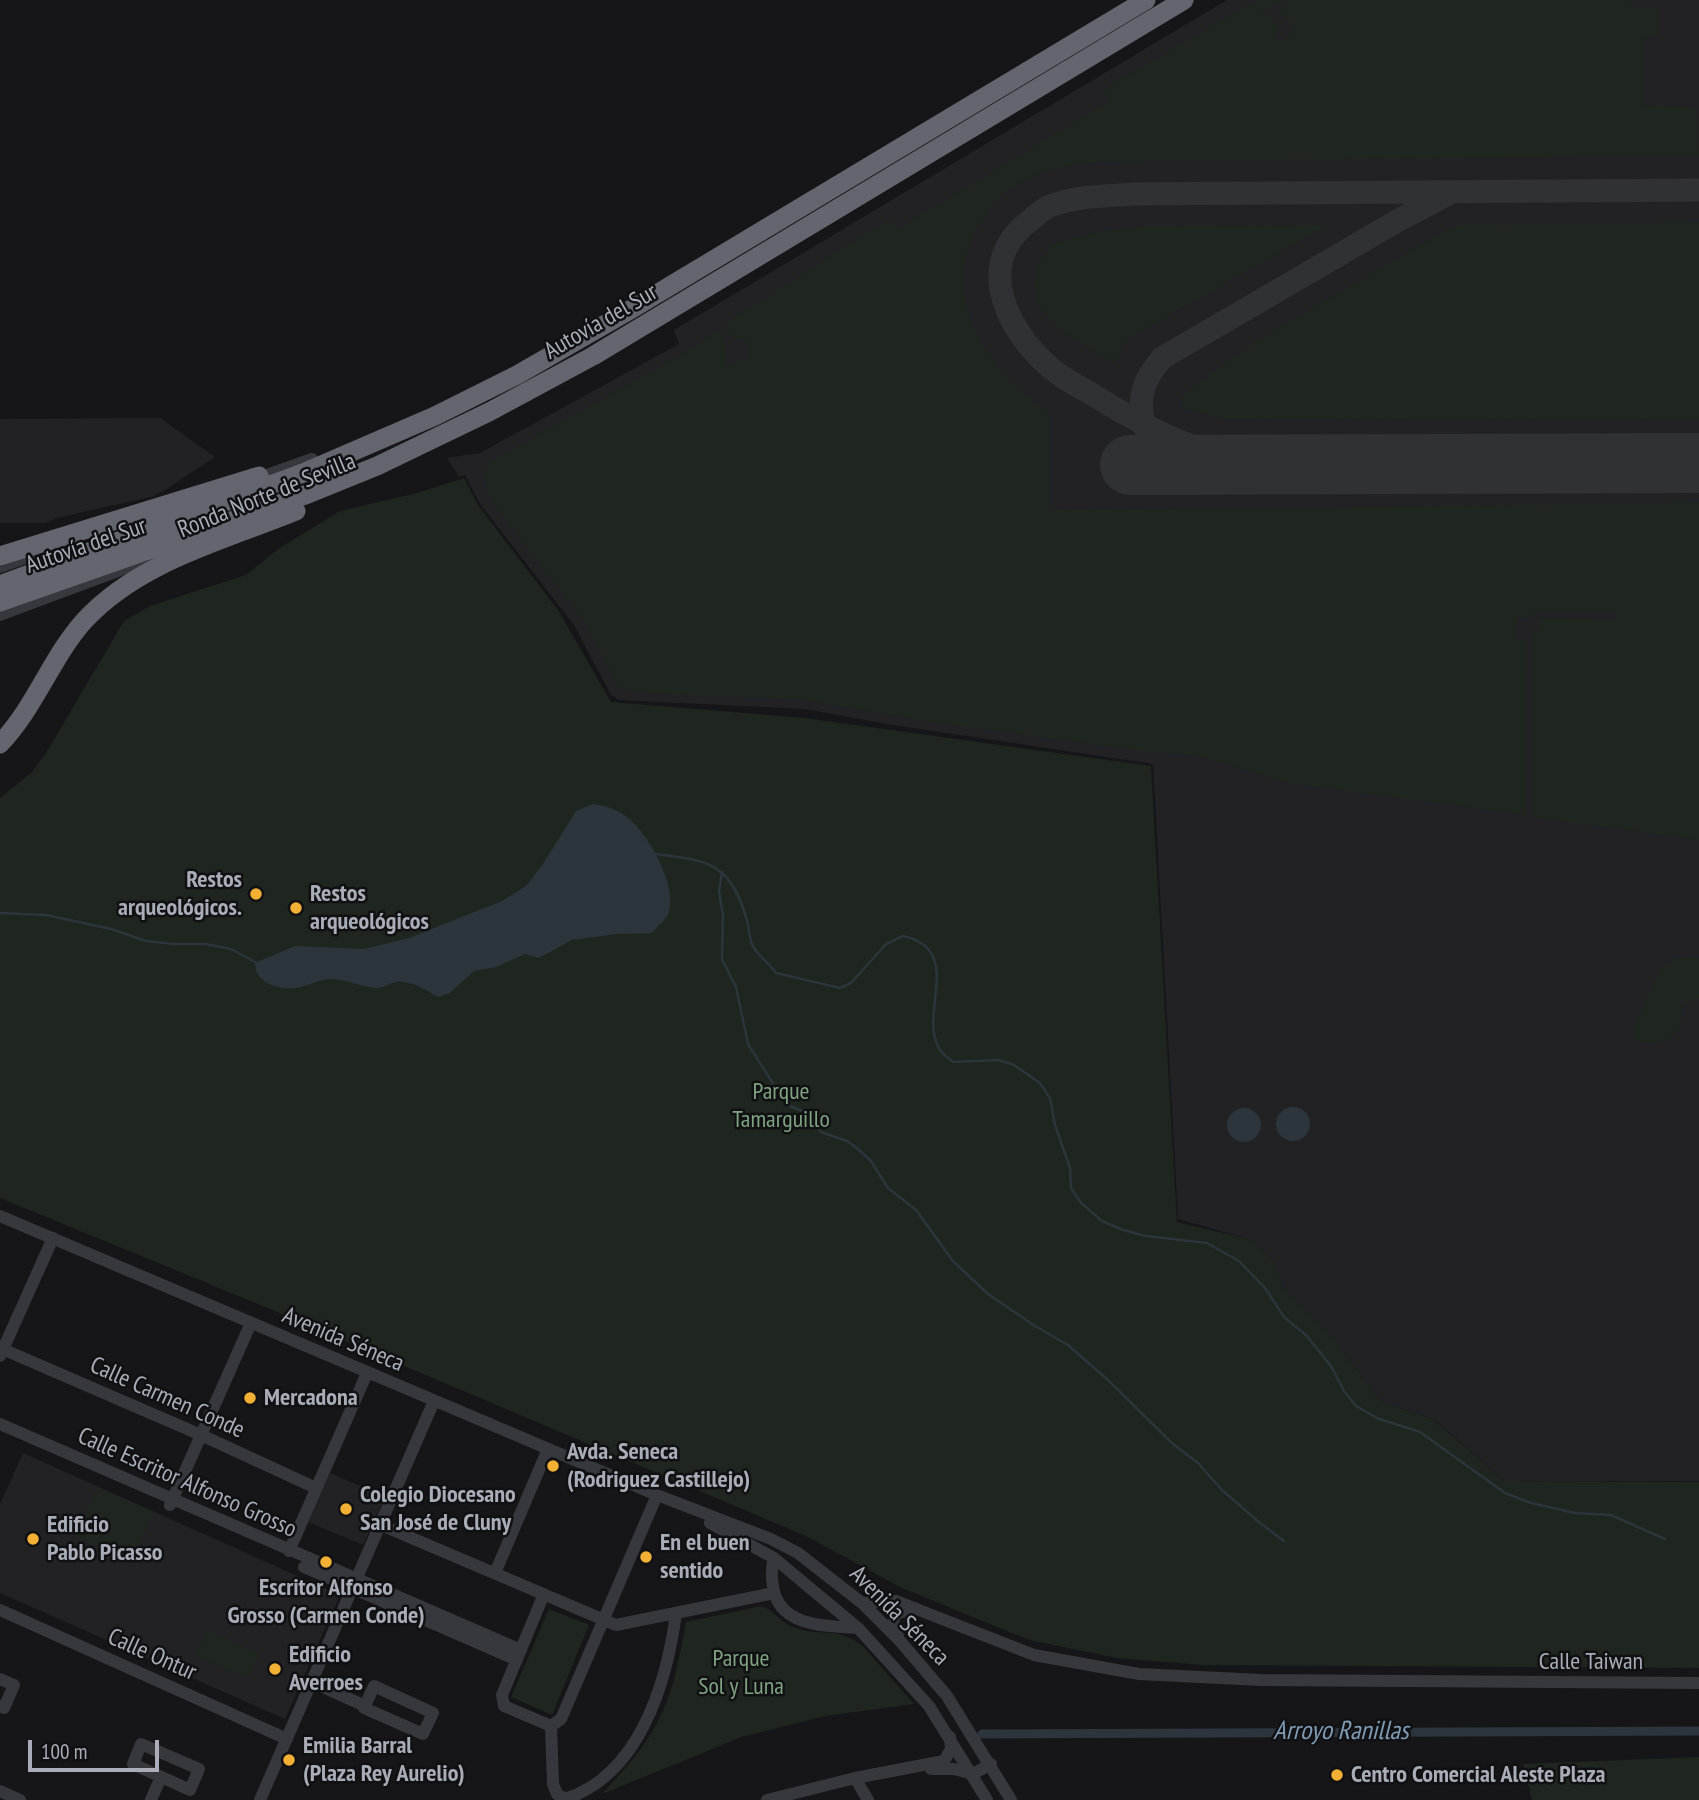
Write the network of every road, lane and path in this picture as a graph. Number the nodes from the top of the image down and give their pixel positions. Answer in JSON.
{"nodes":[{"id":1,"x":1146,"y":0,"type":"edge"},
{"id":2,"x":1184,"y":0,"type":"edge"},
{"id":3,"x":1198,"y":0,"type":"edge"},
{"id":4,"x":1051,"y":81,"type":"junction"},
{"id":5,"x":593,"y":356,"type":"junction"},
{"id":6,"x":435,"y":416,"type":"junction"},
{"id":7,"x":312,"y":459,"type":"junction"},
{"id":8,"x":308,"y":494,"type":"junction"},
{"id":9,"x":0,"y":556,"type":"edge"},
{"id":10,"x":0,"y":567,"type":"edge"},
{"id":11,"x":0,"y":585,"type":"edge"},
{"id":12,"x":0,"y":602,"type":"edge"},
{"id":13,"x":0,"y":615,"type":"edge"},
{"id":14,"x":0,"y":744,"type":"edge"},
{"id":15,"x":0,"y":1216,"type":"edge"},
{"id":16,"x":53,"y":1238,"type":"junction"},
{"id":17,"x":251,"y":1323,"type":"junction"},
{"id":18,"x":1,"y":1351,"type":"edge"},
{"id":19,"x":367,"y":1373,"type":"junction"},
{"id":20,"x":434,"y":1401,"type":"junction"},
{"id":21,"x":0,"y":1424,"type":"edge"},
{"id":22,"x":0,"y":1432,"type":"edge"},
{"id":23,"x":201,"y":1435,"type":"junction"},
{"id":24,"x":548,"y":1449,"type":"junction"},
{"id":25,"x":316,"y":1488,"type":"junction"},
{"id":26,"x":657,"y":1495,"type":"junction"},
{"id":27,"x":670,"y":1500,"type":"junction"},
{"id":28,"x":171,"y":1503,"type":"junction"},
{"id":29,"x":381,"y":1525,"type":"junction"},
{"id":30,"x":289,"y":1551,"type":"junction"},
{"id":31,"x":774,"y":1558,"type":"junction"},
{"id":32,"x":495,"y":1573,"type":"junction"},
{"id":33,"x":355,"y":1584,"type":"junction"},
{"id":34,"x":774,"y":1593,"type":"junction"},
{"id":35,"x":544,"y":1594,"type":"junction"},
{"id":36,"x":862,"y":1603,"type":"junction"},
{"id":37,"x":915,"y":1608,"type":"junction"},
{"id":38,"x":0,"y":1610,"type":"edge"},
{"id":39,"x":676,"y":1613,"type":"junction"},
{"id":40,"x":604,"y":1620,"type":"junction"},
{"id":41,"x":858,"y":1628,"type":"junction"},
{"id":42,"x":901,"y":1641,"type":"junction"},
{"id":43,"x":519,"y":1655,"type":"junction"},
{"id":44,"x":0,"y":1679,"type":"edge"},
{"id":45,"x":312,"y":1682,"type":"junction"},
{"id":46,"x":1699,"y":1683,"type":"edge"},
{"id":47,"x":0,"y":1706,"type":"edge"},
{"id":48,"x":365,"y":1706,"type":"junction"},
{"id":49,"x":551,"y":1726,"type":"junction"},
{"id":50,"x":950,"y":1737,"type":"junction"},
{"id":51,"x":287,"y":1739,"type":"junction"},
{"id":52,"x":991,"y":1764,"type":"junction"},
{"id":53,"x":886,"y":1773,"type":"junction"},
{"id":54,"x":973,"y":1774,"type":"junction"},
{"id":55,"x":161,"y":1777,"type":"junction"},
{"id":56,"x":855,"y":1778,"type":"junction"},
{"id":57,"x":0,"y":1791,"type":"edge"},
{"id":58,"x":20,"y":1800,"type":"edge"},
{"id":59,"x":151,"y":1800,"type":"edge"},
{"id":60,"x":260,"y":1800,"type":"edge"},
{"id":61,"x":767,"y":1800,"type":"edge"},
{"id":62,"x":868,"y":1800,"type":"edge"},
{"id":63,"x":987,"y":1800,"type":"edge"},
{"id":64,"x":1011,"y":1800,"type":"edge"}],
"edges":[{"from":1,"to":6,"type":"highway","name":"Autovía del Sur"},
{"from":2,"to":4,"type":"highway","name":"Autovía del Sur"},
{"from":3,"to":4,"type":"highway"},
{"from":4,"to":5,"type":"highway","name":"Autovía del Sur"},
{"from":5,"to":8,"type":"highway","name":"Autovía del Sur"},
{"from":5,"to":14,"type":"highway","name":"Ronda Norte de Sevilla"},
{"from":6,"to":7,"type":"highway","name":"Ronda Norte de Sevilla"},
{"from":6,"to":11,"type":"highway","name":"Autovía del Sur"},
{"from":7,"to":9,"type":"highway","name":"Ronda Norte de Sevilla"},
{"from":7,"to":10,"type":"street"},
{"from":8,"to":12,"type":"highway","name":"Autovía del Sur"},
{"from":8,"to":13,"type":"street"},
{"from":15,"to":16,"type":"street","name":"Avenida Séneca"},
{"from":16,"to":17,"type":"street","name":"Avenida Séneca"},
{"from":16,"to":18,"type":"street"},
{"from":17,"to":19,"type":"street","name":"Avenida Séneca"},
{"from":17,"to":23,"type":"street"},
{"from":18,"to":23,"type":"street","name":"Calle Carmen Conde"},
{"from":19,"to":20,"type":"street","name":"Avenida Séneca"},
{"from":19,"to":25,"type":"street"},
{"from":20,"to":24,"type":"street","name":"Avenida Séneca"},
{"from":20,"to":29,"type":"street"},
{"from":21,"to":28,"type":"street","name":"Calle Escritor Alfonso Grosso"},
{"from":22,"to":28,"type":"street","name":"Calle Escritor Alfonso Grosso"},
{"from":23,"to":25,"type":"street","name":"Calle Carmen Conde"},
{"from":23,"to":28,"type":"street"},
{"from":24,"to":26,"type":"street","name":"Avenida Séneca"},
{"from":24,"to":32,"type":"street"},
{"from":25,"to":30,"type":"street"},
{"from":26,"to":27,"type":"street","name":"Avenida Séneca"},
{"from":26,"to":40,"type":"street"},
{"from":27,"to":31,"type":"street","name":"Avenida Séneca"},
{"from":27,"to":36,"type":"street","name":"Avenida Séneca"},
{"from":28,"to":30,"type":"street","name":"Calle Escritor Alfonso Grosso"},
{"from":28,"to":33,"type":"street","name":"Calle Escritor Alfonso Grosso"},
{"from":29,"to":32,"type":"street"},
{"from":29,"to":33,"type":"street"},
{"from":30,"to":33,"type":"street","name":"Calle Escritor Alfonso Grosso"},
{"from":31,"to":34,"type":"street"},
{"from":31,"to":41,"type":"street","name":"Avenida Séneca"},
{"from":32,"to":35,"type":"street"},
{"from":33,"to":43,"type":"street"},
{"from":33,"to":45,"type":"street"},
{"from":34,"to":39,"type":"street"},
{"from":34,"to":41,"type":"street"},
{"from":35,"to":40,"type":"street"},
{"from":35,"to":43,"type":"street"},
{"from":36,"to":37,"type":"street","name":"Calle Taiwan"},
{"from":36,"to":42,"type":"street","name":"Avenida Séneca"},
{"from":37,"to":42,"type":"street"},
{"from":37,"to":46,"type":"street","name":"Calle Taiwan"},
{"from":38,"to":51,"type":"street","name":"Calle Ontur"},
{"from":39,"to":40,"type":"street"},
{"from":39,"to":49,"type":"street"},
{"from":40,"to":49,"type":"street"},
{"from":41,"to":50,"type":"street","name":"Avenida Séneca"},
{"from":42,"to":52,"type":"street","name":"Avenida Séneca"},
{"from":43,"to":49,"type":"street"},
{"from":44,"to":47,"type":"street"},
{"from":45,"to":48,"type":"street"},
{"from":45,"to":51,"type":"street"},
{"from":48,"to":48,"type":"street"},
{"from":50,"to":53,"type":"street"},
{"from":50,"to":54,"type":"street","name":"Avenida Séneca"},
{"from":51,"to":60,"type":"street"},
{"from":52,"to":54,"type":"street"},
{"from":52,"to":64,"type":"street"},
{"from":53,"to":54,"type":"street"},
{"from":53,"to":56,"type":"street"},
{"from":54,"to":63,"type":"street"},
{"from":55,"to":55,"type":"street"},
{"from":55,"to":59,"type":"street"},
{"from":56,"to":61,"type":"street"},
{"from":56,"to":62,"type":"street"},
{"from":57,"to":58,"type":"street"}]}
